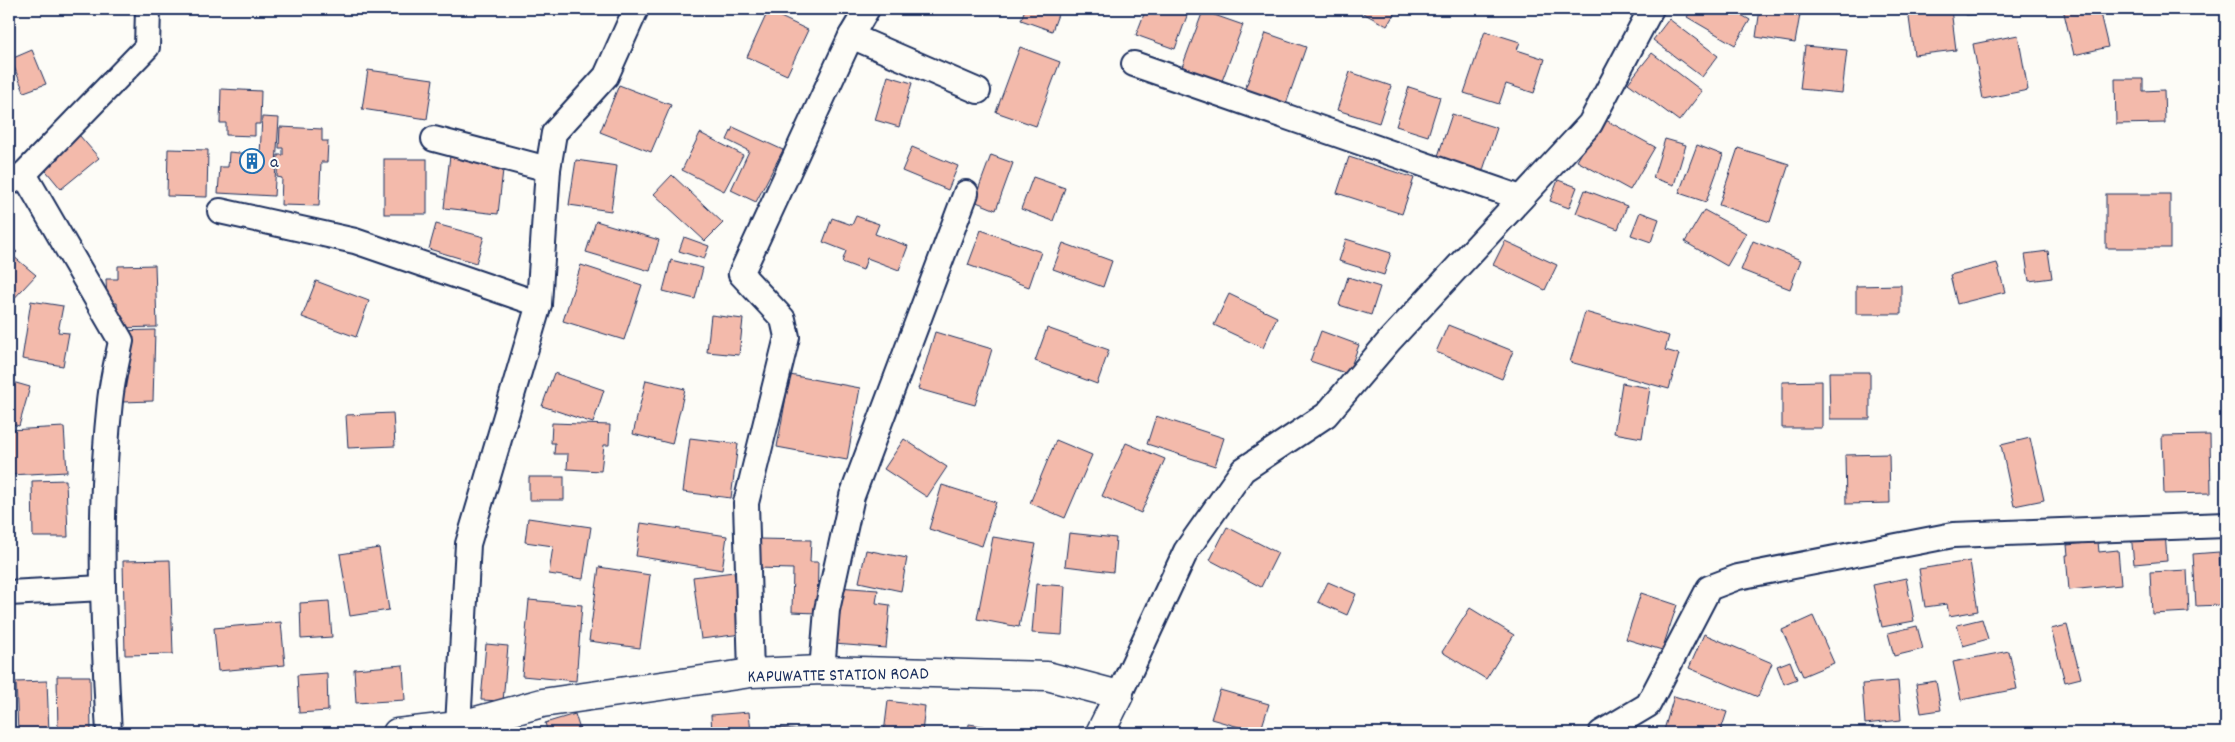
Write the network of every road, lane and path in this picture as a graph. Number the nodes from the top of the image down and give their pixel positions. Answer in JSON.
{"nodes":[{"id":1,"x":148,"y":9,"type":"edge"},
{"id":2,"x":636,"y":9,"type":"edge"},
{"id":3,"x":866,"y":9,"type":"edge"},
{"id":4,"x":1651,"y":9,"type":"edge"},
{"id":5,"x":851,"y":36,"type":"junction"},
{"id":6,"x":1134,"y":64,"type":"dead end"},
{"id":7,"x":978,"y":91,"type":"dead end"},
{"id":8,"x":434,"y":139,"type":"dead end"},
{"id":9,"x":548,"y":169,"type":"junction"},
{"id":10,"x":16,"y":179,"type":"edge"},
{"id":11,"x":966,"y":193,"type":"dead end"},
{"id":12,"x":1521,"y":198,"type":"junction"},
{"id":13,"x":220,"y":211,"type":"dead end"},
{"id":14,"x":539,"y":304,"type":"junction"},
{"id":15,"x":2226,"y":525,"type":"edge"},
{"id":16,"x":102,"y":588,"type":"junction"},
{"id":17,"x":9,"y":593,"type":"edge"},
{"id":18,"x":822,"y":670,"type":"junction"},
{"id":19,"x":751,"y":673,"type":"junction"},
{"id":20,"x":1119,"y":695,"type":"junction"},
{"id":21,"x":459,"y":730,"type":"edge"},
{"id":22,"x":109,"y":733,"type":"edge"},
{"id":23,"x":397,"y":733,"type":"edge"},
{"id":24,"x":1100,"y":733,"type":"edge"},
{"id":25,"x":1601,"y":733,"type":"edge"}],
"edges":[{"from":1,"to":10,"type":"street"},
{"from":2,"to":9,"type":"street"},
{"from":3,"to":5,"type":"street"},
{"from":4,"to":12,"type":"street"},
{"from":5,"to":7,"type":"street"},
{"from":5,"to":19,"type":"street"},
{"from":6,"to":12,"type":"street"},
{"from":8,"to":9,"type":"street"},
{"from":9,"to":14,"type":"street"},
{"from":10,"to":16,"type":"street"},
{"from":11,"to":18,"type":"street"},
{"from":12,"to":20,"type":"street"},
{"from":13,"to":14,"type":"street"},
{"from":14,"to":21,"type":"street"},
{"from":15,"to":25,"type":"street"},
{"from":16,"to":17,"type":"street"},
{"from":16,"to":22,"type":"street"},
{"from":18,"to":19,"type":"street","name":"KAPUWATTE STATION ROAD"},
{"from":18,"to":20,"type":"street","name":"KAPUWATTE STATION ROAD"},
{"from":19,"to":21,"type":"street","name":"KAPUWATTE STATION ROAD"},
{"from":20,"to":24,"type":"street"},
{"from":21,"to":23,"type":"street","name":"KAPUWATTE STATION ROAD"}]}
